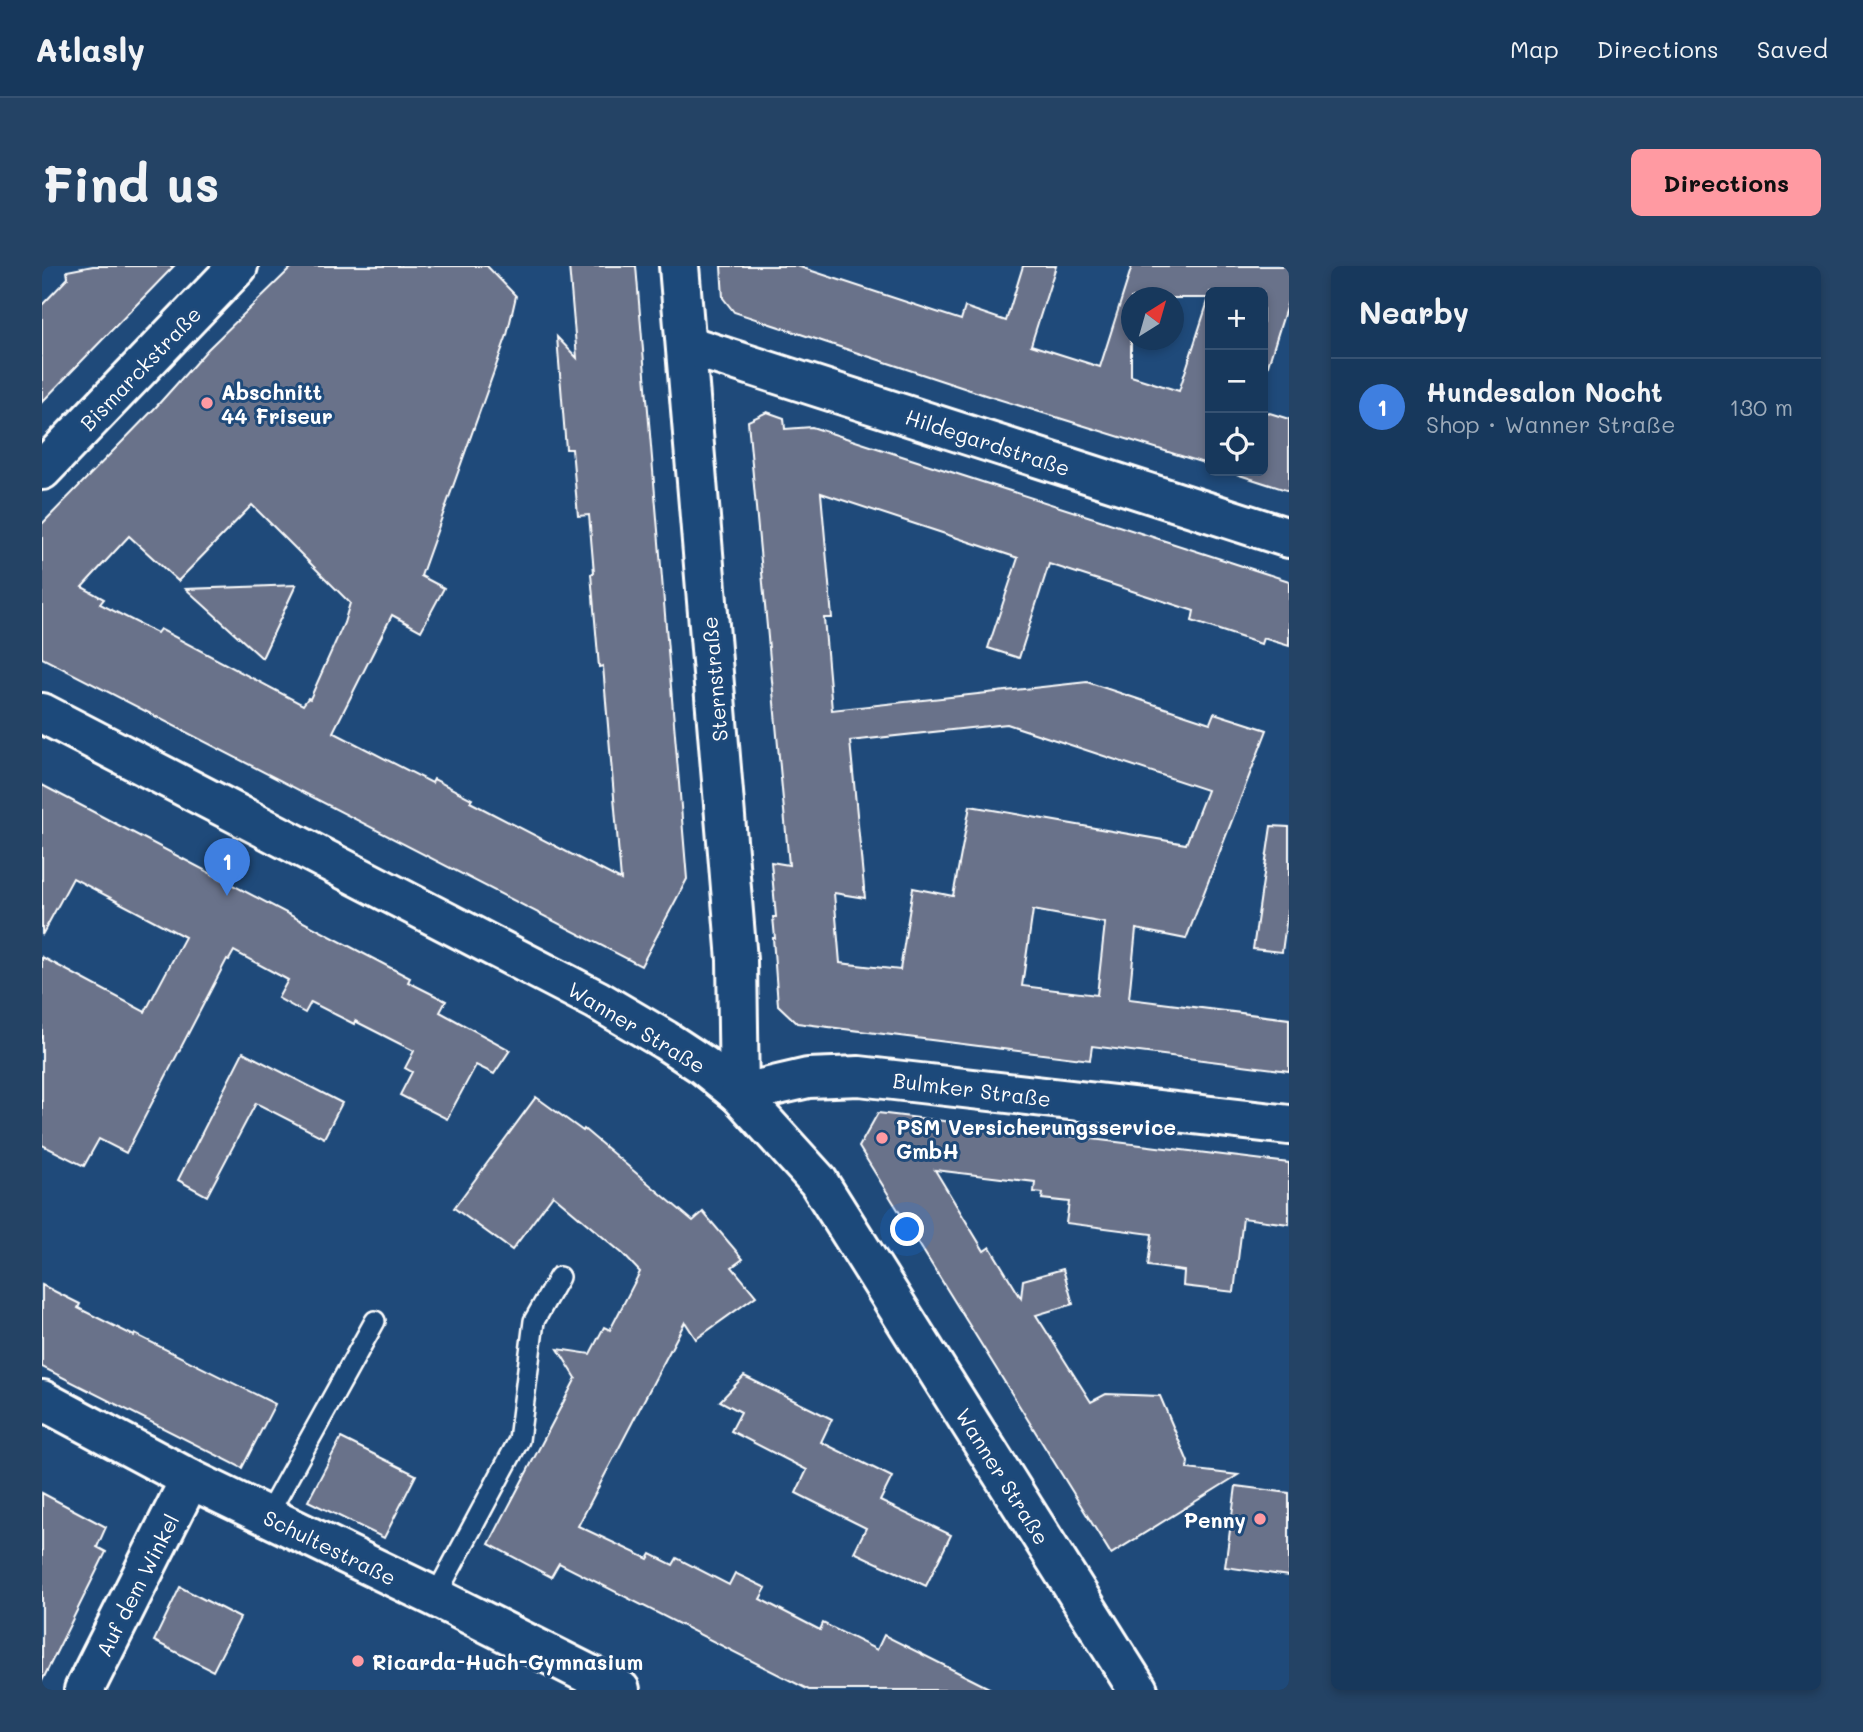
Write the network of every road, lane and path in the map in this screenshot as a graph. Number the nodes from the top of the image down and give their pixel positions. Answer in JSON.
{"nodes":[{"id":1,"x":238,"y":266,"type":"edge"},
{"id":2,"x":679,"y":266,"type":"edge"},
{"id":3,"x":687,"y":345,"type":"junction"},
{"id":4,"x":42,"y":470,"type":"edge"},
{"id":5,"x":1289,"y":538,"type":"edge"},
{"id":6,"x":42,"y":713,"type":"edge"},
{"id":7,"x":739,"y":1094,"type":"junction"},
{"id":8,"x":1289,"y":1125,"type":"edge"},
{"id":9,"x":559,"y":1278,"type":"dead end"},
{"id":10,"x":375,"y":1321,"type":"dead end"},
{"id":11,"x":42,"y":1400,"type":"edge"},
{"id":12,"x":190,"y":1479,"type":"junction"},
{"id":13,"x":267,"y":1516,"type":"junction"},
{"id":14,"x":435,"y":1597,"type":"junction"},
{"id":15,"x":84,"y":1690,"type":"edge"},
{"id":16,"x":620,"y":1690,"type":"edge"},
{"id":17,"x":1138,"y":1690,"type":"edge"}],
"edges":[{"from":1,"to":4,"type":"street","name":"Bismarckstraße"},
{"from":2,"to":3,"type":"street","name":"Sternstraße"},
{"from":3,"to":5,"type":"street","name":"Hildegardstraße"},
{"from":3,"to":7,"type":"street","name":"Sternstraße"},
{"from":6,"to":7,"type":"street","name":"Wanner Straße"},
{"from":7,"to":8,"type":"street","name":"Bulmker Straße"},
{"from":7,"to":17,"type":"street","name":"Wanner Straße"},
{"from":9,"to":14,"type":"lane"},
{"from":10,"to":13,"type":"lane"},
{"from":11,"to":12,"type":"street","name":"Schultestraße"},
{"from":12,"to":13,"type":"street","name":"Schultestraße"},
{"from":12,"to":15,"type":"street","name":"Auf dem Winkel"},
{"from":13,"to":14,"type":"street","name":"Schultestraße"},
{"from":14,"to":16,"type":"street","name":"Schultestraße"}]}
